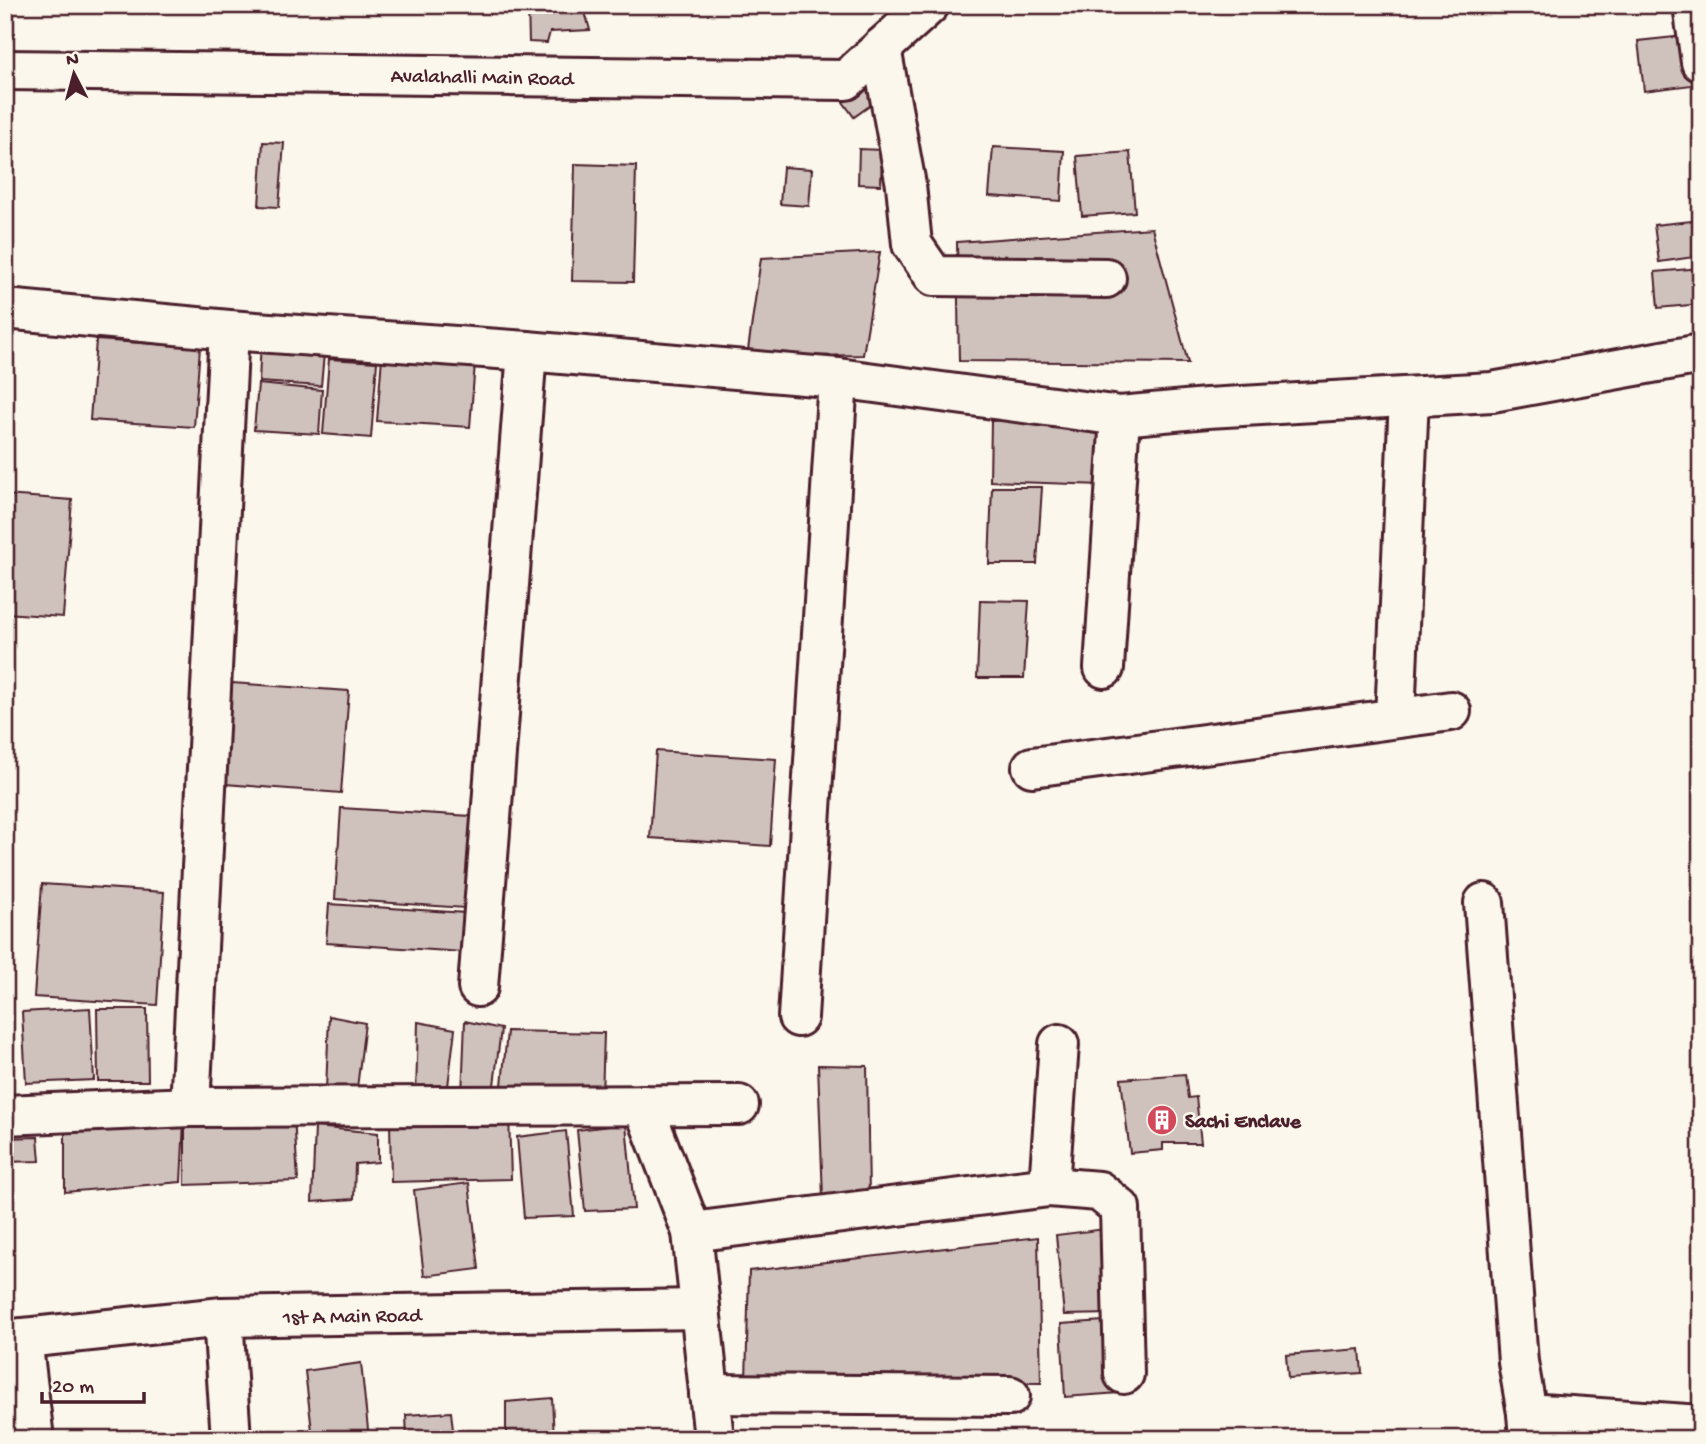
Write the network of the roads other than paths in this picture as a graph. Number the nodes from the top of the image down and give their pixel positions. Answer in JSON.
{"nodes":[{"id":1,"x":929,"y":5,"type":"edge"},
{"id":2,"x":1693,"y":5,"type":"edge"},
{"id":3,"x":880,"y":48,"type":"junction"},
{"id":4,"x":1701,"y":62,"type":"edge"},
{"id":5,"x":5,"y":71,"type":"edge"},
{"id":6,"x":1105,"y":278,"type":"dead end"},
{"id":7,"x":5,"y":309,"type":"edge"},
{"id":8,"x":229,"y":330,"type":"junction"},
{"id":9,"x":527,"y":351,"type":"junction"},
{"id":10,"x":1701,"y":354,"type":"edge"},
{"id":11,"x":838,"y":378,"type":"junction"},
{"id":12,"x":1409,"y":397,"type":"junction"},
{"id":13,"x":1120,"y":416,"type":"junction"},
{"id":14,"x":1104,"y":668,"type":"dead end"},
{"id":15,"x":1451,"y":711,"type":"dead end"},
{"id":16,"x":1395,"y":718,"type":"junction"},
{"id":17,"x":1032,"y":767,"type":"dead end"},
{"id":18,"x":1484,"y":903,"type":"dead end"},
{"id":19,"x":478,"y":987,"type":"dead end"},
{"id":20,"x":798,"y":1017,"type":"dead end"},
{"id":21,"x":1059,"y":1044,"type":"dead end"},
{"id":22,"x":643,"y":1105,"type":"junction"},
{"id":23,"x":738,"y":1105,"type":"dead end"},
{"id":24,"x":190,"y":1107,"type":"junction"},
{"id":25,"x":5,"y":1115,"type":"edge"},
{"id":26,"x":1049,"y":1187,"type":"junction"},
{"id":27,"x":692,"y":1232,"type":"junction"},
{"id":28,"x":700,"y":1309,"type":"junction"},
{"id":29,"x":223,"y":1317,"type":"junction"},
{"id":30,"x":13,"y":1339,"type":"edge"},
{"id":31,"x":1124,"y":1374,"type":"dead end"},
{"id":32,"x":709,"y":1394,"type":"junction"},
{"id":33,"x":1010,"y":1396,"type":"dead end"},
{"id":34,"x":1701,"y":1425,"type":"edge"},
{"id":35,"x":1528,"y":1426,"type":"edge"},
{"id":36,"x":34,"y":1439,"type":"edge"},
{"id":37,"x":231,"y":1439,"type":"edge"},
{"id":38,"x":714,"y":1439,"type":"edge"}],
"edges":[{"from":1,"to":3,"type":"street","name":"Avalahalli Main Road"},
{"from":2,"to":4,"type":"street"},
{"from":3,"to":5,"type":"street","name":"Avalahalli Main Road"},
{"from":3,"to":6,"type":"street"},
{"from":7,"to":8,"type":"street"},
{"from":8,"to":9,"type":"street"},
{"from":8,"to":24,"type":"street"},
{"from":9,"to":11,"type":"street"},
{"from":9,"to":19,"type":"street"},
{"from":10,"to":12,"type":"street"},
{"from":11,"to":13,"type":"street"},
{"from":11,"to":20,"type":"street"},
{"from":12,"to":13,"type":"street"},
{"from":12,"to":16,"type":"street"},
{"from":13,"to":14,"type":"street"},
{"from":15,"to":16,"type":"street"},
{"from":16,"to":17,"type":"street"},
{"from":18,"to":35,"type":"street"},
{"from":21,"to":26,"type":"street"},
{"from":22,"to":23,"type":"street"},
{"from":22,"to":24,"type":"street"},
{"from":22,"to":27,"type":"street"},
{"from":24,"to":25,"type":"street"},
{"from":26,"to":27,"type":"street"},
{"from":26,"to":31,"type":"street"},
{"from":27,"to":28,"type":"street"},
{"from":28,"to":29,"type":"street","name":"1st A Main Road"},
{"from":28,"to":32,"type":"street"},
{"from":29,"to":30,"type":"street","name":"1st A Main Road"},
{"from":29,"to":37,"type":"street"},
{"from":30,"to":36,"type":"street"},
{"from":32,"to":33,"type":"street"},
{"from":32,"to":38,"type":"street"},
{"from":34,"to":35,"type":"street"}]}
